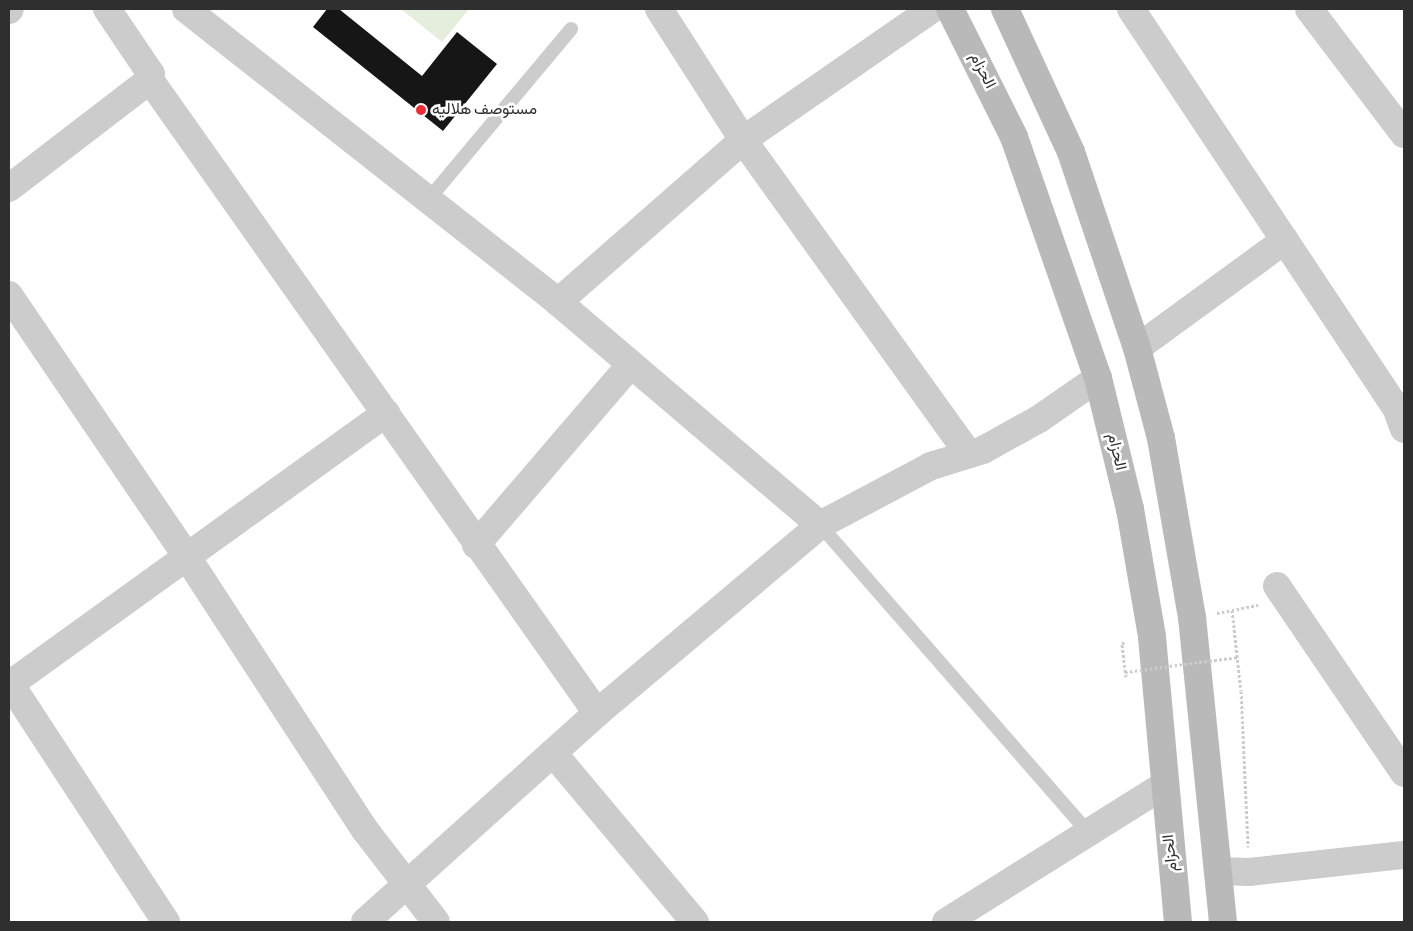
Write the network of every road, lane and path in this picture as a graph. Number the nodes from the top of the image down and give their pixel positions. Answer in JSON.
{"nodes":[{"id":1,"x":186,"y":9,"type":"edge"},
{"id":2,"x":659,"y":9,"type":"edge"},
{"id":3,"x":932,"y":9,"type":"edge"},
{"id":4,"x":950,"y":9,"type":"edge"},
{"id":5,"x":1005,"y":9,"type":"edge"},
{"id":6,"x":1131,"y":9,"type":"edge"},
{"id":7,"x":1309,"y":9,"type":"edge"},
{"id":8,"x":111,"y":10,"type":"edge"},
{"id":9,"x":571,"y":29,"type":"dead end"},
{"id":10,"x":150,"y":80,"type":"junction"},
{"id":11,"x":1404,"y":134,"type":"edge"},
{"id":12,"x":743,"y":140,"type":"junction"},
{"id":13,"x":9,"y":188,"type":"edge"},
{"id":14,"x":428,"y":200,"type":"junction"},
{"id":15,"x":1285,"y":240,"type":"junction"},
{"id":16,"x":9,"y":295,"type":"edge"},
{"id":17,"x":558,"y":302,"type":"junction"},
{"id":18,"x":1137,"y":348,"type":"junction"},
{"id":19,"x":631,"y":364,"type":"junction"},
{"id":20,"x":1098,"y":378,"type":"junction"},
{"id":21,"x":386,"y":413,"type":"junction"},
{"id":22,"x":1404,"y":429,"type":"edge"},
{"id":23,"x":969,"y":454,"type":"junction"},
{"id":24,"x":820,"y":525,"type":"junction"},
{"id":25,"x":476,"y":545,"type":"junction"},
{"id":26,"x":187,"y":557,"type":"junction"},
{"id":27,"x":1282,"y":593,"type":"joint"},
{"id":28,"x":1232,"y":610,"type":"junction"},
{"id":29,"x":1192,"y":617,"type":"junction"},
{"id":30,"x":1122,"y":643,"type":"dead end"},
{"id":31,"x":1238,"y":657,"type":"junction"},
{"id":32,"x":9,"y":684,"type":"edge"},
{"id":33,"x":597,"y":713,"type":"junction"},
{"id":34,"x":553,"y":754,"type":"junction"},
{"id":35,"x":1404,"y":773,"type":"edge"},
{"id":36,"x":1164,"y":785,"type":"junction"},
{"id":37,"x":1088,"y":833,"type":"junction"},
{"id":38,"x":1404,"y":854,"type":"edge"},
{"id":39,"x":1220,"y":871,"type":"junction"},
{"id":40,"x":1249,"y":872,"type":"junction"},
{"id":41,"x":409,"y":885,"type":"junction"},
{"id":42,"x":166,"y":922,"type":"edge"},
{"id":43,"x":366,"y":922,"type":"edge"},
{"id":44,"x":436,"y":922,"type":"edge"},
{"id":45,"x":695,"y":922,"type":"edge"},
{"id":46,"x":946,"y":922,"type":"edge"},
{"id":47,"x":1178,"y":922,"type":"edge"},
{"id":48,"x":1222,"y":922,"type":"edge"}],
"edges":[{"from":1,"to":14,"type":"street"},
{"from":2,"to":12,"type":"street"},
{"from":3,"to":12,"type":"street"},
{"from":4,"to":20,"type":"main road","name":"الحزام"},
{"from":5,"to":18,"type":"main road"},
{"from":6,"to":15,"type":"street"},
{"from":7,"to":11,"type":"street"},
{"from":8,"to":10,"type":"street"},
{"from":9,"to":14,"type":"lane"},
{"from":10,"to":13,"type":"street"},
{"from":10,"to":21,"type":"street"},
{"from":12,"to":17,"type":"street"},
{"from":12,"to":23,"type":"street"},
{"from":14,"to":17,"type":"street"},
{"from":15,"to":18,"type":"street"},
{"from":15,"to":22,"type":"street"},
{"from":16,"to":26,"type":"street"},
{"from":17,"to":19,"type":"street"},
{"from":18,"to":29,"type":"main road"},
{"from":19,"to":24,"type":"street"},
{"from":19,"to":25,"type":"street"},
{"from":20,"to":23,"type":"street"},
{"from":20,"to":36,"type":"main road","name":"الحزام"},
{"from":21,"to":25,"type":"street"},
{"from":21,"to":26,"type":"street"},
{"from":23,"to":24,"type":"street"},
{"from":24,"to":33,"type":"street"},
{"from":24,"to":37,"type":"lane"},
{"from":25,"to":33,"type":"street"},
{"from":26,"to":32,"type":"street"},
{"from":26,"to":41,"type":"street"},
{"from":27,"to":28,"type":"path"},
{"from":27,"to":35,"type":"street"},
{"from":28,"to":29,"type":"path"},
{"from":28,"to":31,"type":"path"},
{"from":29,"to":39,"type":"main road"},
{"from":30,"to":31,"type":"path","bridge":true},
{"from":31,"to":40,"type":"path"},
{"from":32,"to":42,"type":"street"},
{"from":33,"to":34,"type":"street"},
{"from":34,"to":41,"type":"street"},
{"from":34,"to":45,"type":"street"},
{"from":36,"to":37,"type":"street"},
{"from":36,"to":47,"type":"main road","name":"الحزام"},
{"from":37,"to":46,"type":"street"},
{"from":38,"to":40,"type":"street"},
{"from":39,"to":40,"type":"street"},
{"from":39,"to":48,"type":"main road"},
{"from":41,"to":43,"type":"street"},
{"from":41,"to":44,"type":"street"}]}
